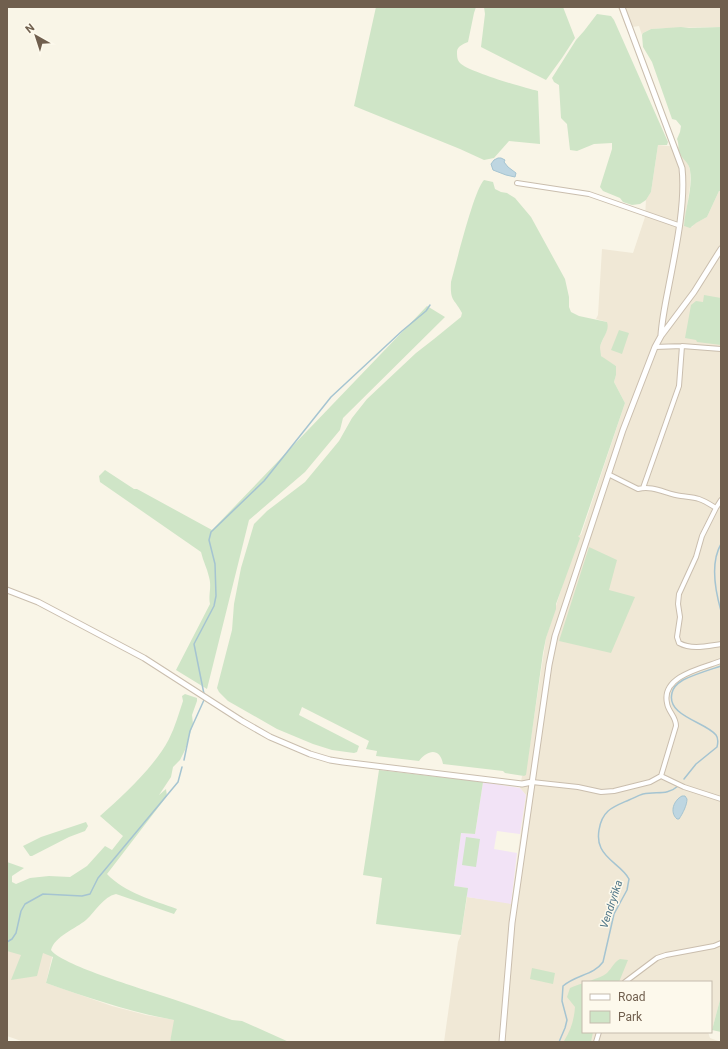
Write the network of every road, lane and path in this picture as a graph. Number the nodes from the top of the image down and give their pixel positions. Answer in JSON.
{"nodes":[{"id":1,"x":622,"y":7,"type":"edge"},
{"id":2,"x":517,"y":183,"type":"dead end"},
{"id":3,"x":678,"y":225,"type":"junction"},
{"id":4,"x":721,"y":249,"type":"edge"},
{"id":5,"x":661,"y":336,"type":"junction"},
{"id":6,"x":682,"y":346,"type":"junction"},
{"id":7,"x":655,"y":347,"type":"junction"},
{"id":8,"x":721,"y":349,"type":"edge"},
{"id":9,"x":608,"y":474,"type":"junction"},
{"id":10,"x":643,"y":488,"type":"junction"},
{"id":11,"x":721,"y":500,"type":"edge"},
{"id":12,"x":716,"y":508,"type":"junction"},
{"id":13,"x":7,"y":590,"type":"edge"},
{"id":14,"x":721,"y":644,"type":"edge"},
{"id":15,"x":721,"y":661,"type":"edge"},
{"id":16,"x":661,"y":776,"type":"junction"},
{"id":17,"x":532,"y":782,"type":"junction"},
{"id":18,"x":721,"y":799,"type":"edge"},
{"id":19,"x":721,"y":943,"type":"edge"},
{"id":20,"x":626,"y":981,"type":"edge"},
{"id":21,"x":502,"y":1042,"type":"edge"}],
"edges":[{"from":1,"to":3,"type":"street"},
{"from":2,"to":3,"type":"street"},
{"from":3,"to":5,"type":"street"},
{"from":4,"to":5,"type":"street"},
{"from":5,"to":7,"type":"street"},
{"from":6,"to":7,"type":"street"},
{"from":6,"to":8,"type":"street"},
{"from":6,"to":10,"type":"street"},
{"from":7,"to":9,"type":"street"},
{"from":9,"to":10,"type":"street"},
{"from":9,"to":17,"type":"street"},
{"from":10,"to":12,"type":"street"},
{"from":11,"to":12,"type":"street"},
{"from":12,"to":14,"type":"street"},
{"from":13,"to":17,"type":"street"},
{"from":15,"to":16,"type":"street"},
{"from":16,"to":17,"type":"street"},
{"from":16,"to":18,"type":"street"},
{"from":17,"to":21,"type":"street"},
{"from":19,"to":20,"type":"street"}]}
